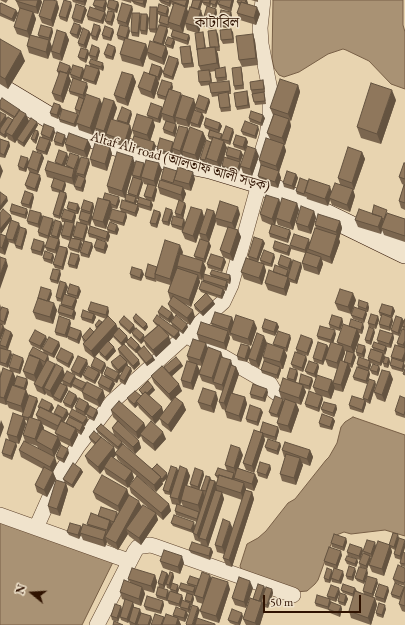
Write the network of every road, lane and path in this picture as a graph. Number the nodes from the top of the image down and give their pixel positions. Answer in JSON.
{"nodes":[{"id":1,"x":263,"y":0,"type":"edge"},
{"id":2,"x":0,"y":88,"type":"edge"},
{"id":3,"x":256,"y":183,"type":"junction"},
{"id":4,"x":405,"y":253,"type":"edge"},
{"id":5,"x":186,"y":335,"type":"junction"},
{"id":6,"x":278,"y":394,"type":"edge"},
{"id":7,"x":0,"y":515,"type":"edge"},
{"id":8,"x":36,"y":528,"type":"junction"},
{"id":9,"x":129,"y":561,"type":"junction"},
{"id":10,"x":293,"y":595,"type":"dead end"},
{"id":11,"x":97,"y":625,"type":"edge"}],
"edges":[{"from":1,"to":3,"type":"street"},
{"from":2,"to":3,"type":"main road","name":"Altaf Ali road (আলতাফ আলী সড়ক)"},
{"from":3,"to":4,"type":"main road","name":"Altaf Ali road (আলতাফ আলী সড়ক)"},
{"from":3,"to":5,"type":"street"},
{"from":5,"to":6,"type":"street"},
{"from":5,"to":8,"type":"street"},
{"from":7,"to":8,"type":"street"},
{"from":8,"to":9,"type":"street"},
{"from":9,"to":10,"type":"street"},
{"from":9,"to":11,"type":"street"}]}
